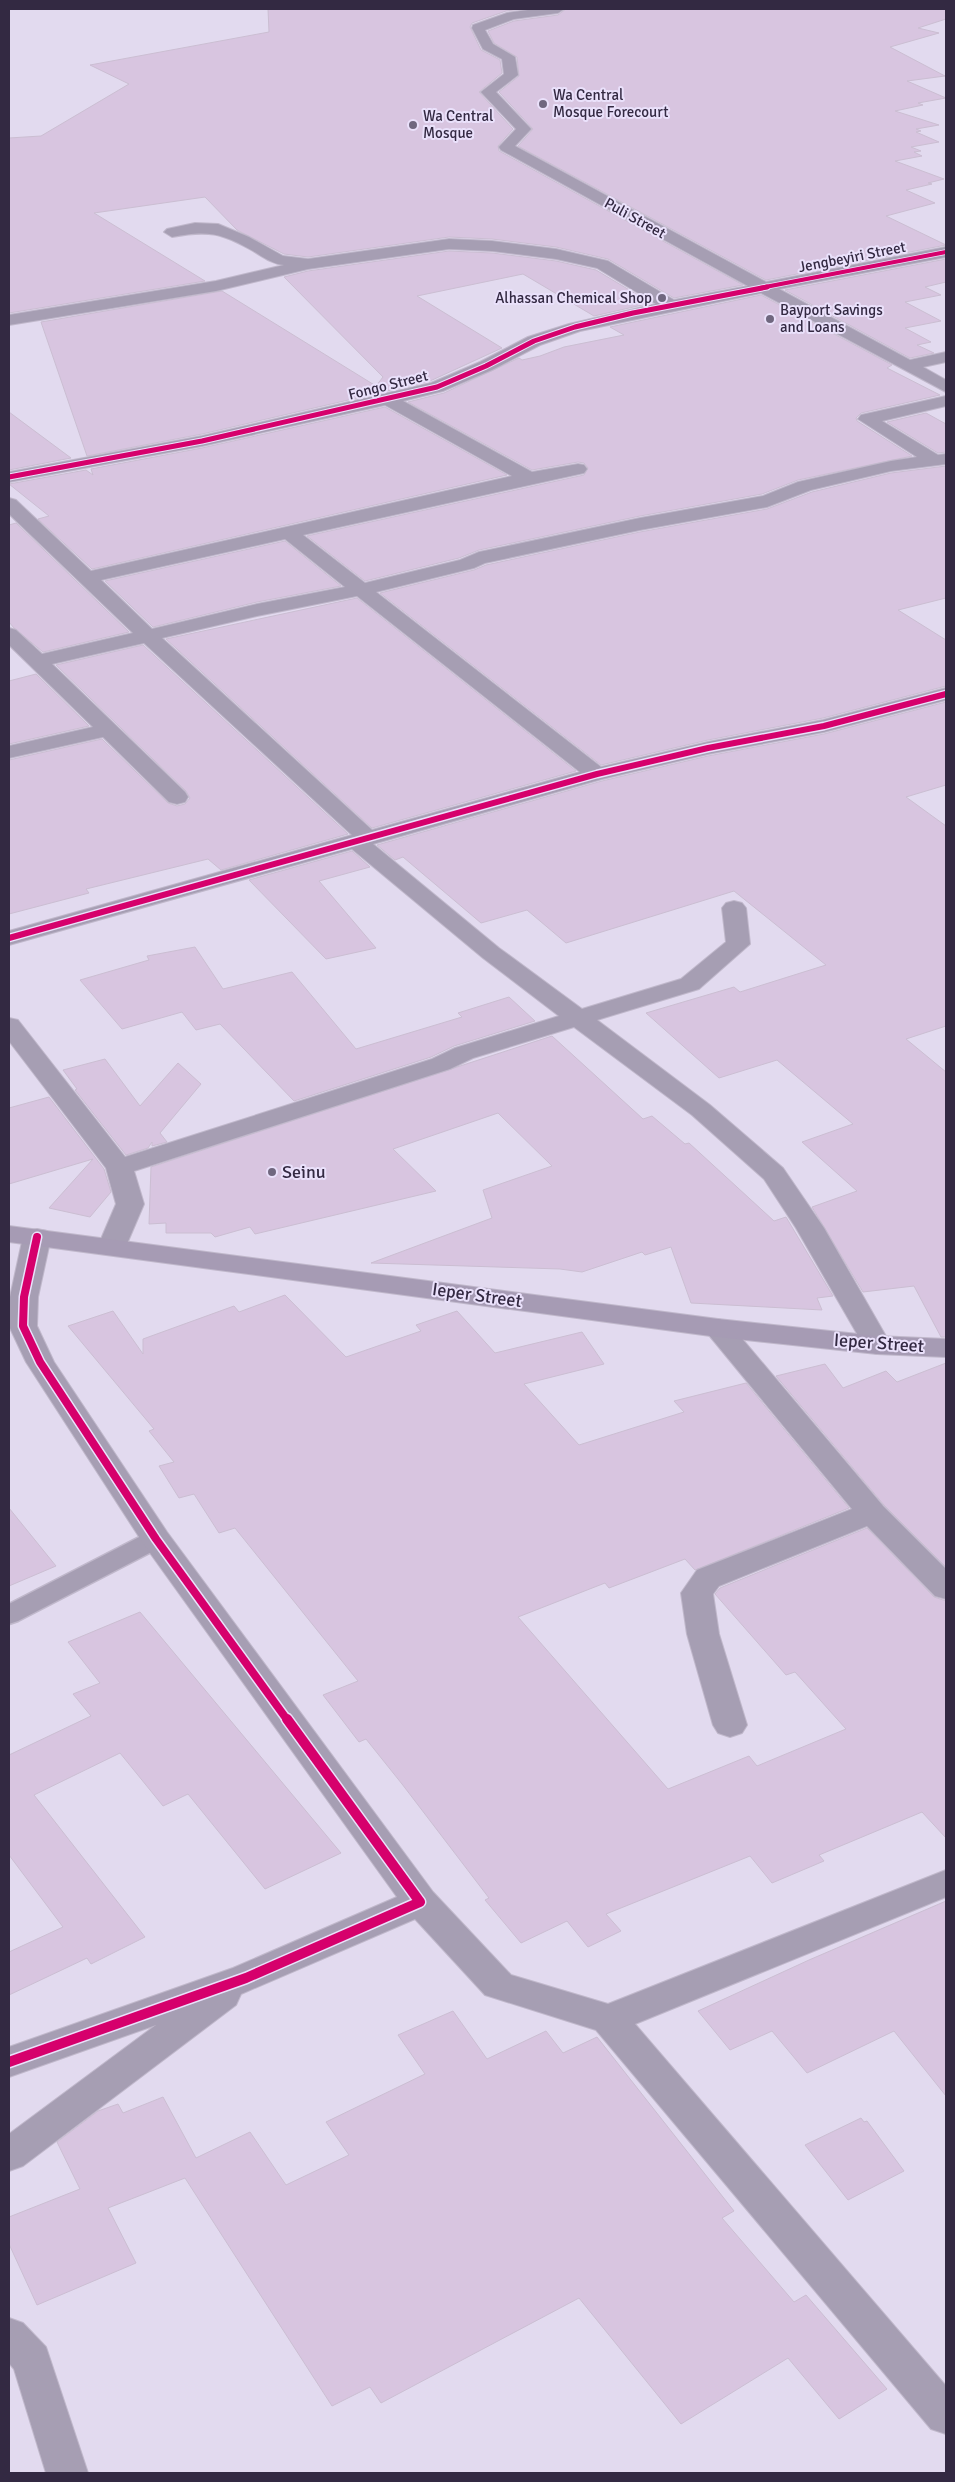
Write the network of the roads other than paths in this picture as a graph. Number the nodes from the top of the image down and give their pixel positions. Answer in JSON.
{"nodes":[{"id":1,"x":558,"y":9,"type":"edge"},
{"id":2,"x":172,"y":232,"type":"dead end"},
{"id":3,"x":946,"y":252,"type":"edge"},
{"id":4,"x":308,"y":264,"type":"junction"},
{"id":5,"x":764,"y":288,"type":"junction"},
{"id":6,"x":672,"y":306,"type":"junction"},
{"id":7,"x":9,"y":320,"type":"edge"},
{"id":8,"x":946,"y":357,"type":"edge"},
{"id":9,"x":907,"y":366,"type":"junction"},
{"id":10,"x":946,"y":387,"type":"edge"},
{"id":11,"x":387,"y":400,"type":"junction"},
{"id":12,"x":946,"y":402,"type":"edge"},
{"id":13,"x":940,"y":459,"type":"edge"},
{"id":14,"x":578,"y":469,"type":"dead end"},
{"id":15,"x":9,"y":477,"type":"edge"},
{"id":16,"x":529,"y":478,"type":"junction"},
{"id":17,"x":9,"y":504,"type":"edge"},
{"id":18,"x":287,"y":531,"type":"junction"},
{"id":19,"x":86,"y":578,"type":"junction"},
{"id":20,"x":360,"y":590,"type":"junction"},
{"id":21,"x":9,"y":634,"type":"edge"},
{"id":22,"x":148,"y":636,"type":"junction"},
{"id":23,"x":36,"y":662,"type":"junction"},
{"id":24,"x":946,"y":694,"type":"edge"},
{"id":25,"x":107,"y":730,"type":"junction"},
{"id":26,"x":9,"y":752,"type":"edge"},
{"id":27,"x":597,"y":774,"type":"junction"},
{"id":28,"x":177,"y":796,"type":"dead end"},
{"id":29,"x":362,"y":839,"type":"junction"},
{"id":30,"x":734,"y":908,"type":"dead end"},
{"id":31,"x":9,"y":938,"type":"edge"},
{"id":32,"x":576,"y":1017,"type":"junction"},
{"id":33,"x":9,"y":1025,"type":"edge"},
{"id":34,"x":119,"y":1167,"type":"junction"},
{"id":35,"x":23,"y":1236,"type":"edge"},
{"id":36,"x":112,"y":1246,"type":"junction"},
{"id":37,"x":718,"y":1328,"type":"junction"},
{"id":38,"x":877,"y":1345,"type":"junction"},
{"id":39,"x":946,"y":1348,"type":"edge"},
{"id":40,"x":872,"y":1513,"type":"junction"},
{"id":41,"x":156,"y":1540,"type":"junction"},
{"id":42,"x":946,"y":1588,"type":"edge"},
{"id":43,"x":9,"y":1615,"type":"edge"},
{"id":44,"x":730,"y":1725,"type":"dead end"},
{"id":45,"x":946,"y":1883,"type":"edge"},
{"id":46,"x":420,"y":1902,"type":"junction"},
{"id":47,"x":246,"y":1978,"type":"junction"},
{"id":48,"x":609,"y":2019,"type":"junction"},
{"id":49,"x":9,"y":2062,"type":"edge"},
{"id":50,"x":9,"y":2156,"type":"edge"},
{"id":51,"x":9,"y":2336,"type":"edge"},
{"id":52,"x":946,"y":2416,"type":"edge"},
{"id":53,"x":67,"y":2473,"type":"edge"}],
"edges":[{"from":1,"to":5,"type":"street","name":"Puli Street"},
{"from":2,"to":4,"type":"street"},
{"from":3,"to":5,"type":"street","name":"Jengbeyiri Street"},
{"from":4,"to":6,"type":"street"},
{"from":4,"to":7,"type":"street"},
{"from":5,"to":6,"type":"street","name":"Fongo Street"},
{"from":5,"to":9,"type":"street","name":"Puli Street"},
{"from":6,"to":11,"type":"street","name":"Fongo Street"},
{"from":8,"to":9,"type":"street"},
{"from":9,"to":10,"type":"street","name":"Puli Street"},
{"from":11,"to":15,"type":"street","name":"Fongo Street"},
{"from":11,"to":16,"type":"street"},
{"from":12,"to":13,"type":"street"},
{"from":13,"to":20,"type":"street"},
{"from":14,"to":16,"type":"street"},
{"from":16,"to":18,"type":"street"},
{"from":17,"to":19,"type":"street"},
{"from":18,"to":19,"type":"street"},
{"from":18,"to":20,"type":"street"},
{"from":19,"to":22,"type":"street"},
{"from":20,"to":22,"type":"street"},
{"from":20,"to":27,"type":"street"},
{"from":21,"to":23,"type":"street"},
{"from":22,"to":23,"type":"street"},
{"from":22,"to":29,"type":"street"},
{"from":23,"to":25,"type":"street"},
{"from":24,"to":27,"type":"street"},
{"from":25,"to":26,"type":"street"},
{"from":25,"to":28,"type":"street"},
{"from":27,"to":29,"type":"street"},
{"from":29,"to":31,"type":"street"},
{"from":29,"to":32,"type":"street"},
{"from":30,"to":32,"type":"street"},
{"from":32,"to":34,"type":"street"},
{"from":32,"to":38,"type":"street"},
{"from":33,"to":34,"type":"street"},
{"from":34,"to":36,"type":"street"},
{"from":35,"to":36,"type":"street","name":"Ieper Street"},
{"from":35,"to":41,"type":"street"},
{"from":36,"to":37,"type":"street","name":"Ieper Street"},
{"from":37,"to":38,"type":"street","name":"Ieper Street"},
{"from":37,"to":40,"type":"street"},
{"from":38,"to":39,"type":"street","name":"Ieper Street"},
{"from":40,"to":42,"type":"street"},
{"from":40,"to":44,"type":"street"},
{"from":41,"to":43,"type":"lane"},
{"from":41,"to":46,"type":"street"},
{"from":45,"to":48,"type":"street"},
{"from":46,"to":47,"type":"street"},
{"from":46,"to":48,"type":"street"},
{"from":47,"to":49,"type":"street"},
{"from":47,"to":50,"type":"street"},
{"from":48,"to":52,"type":"street"},
{"from":51,"to":53,"type":"street"}]}
